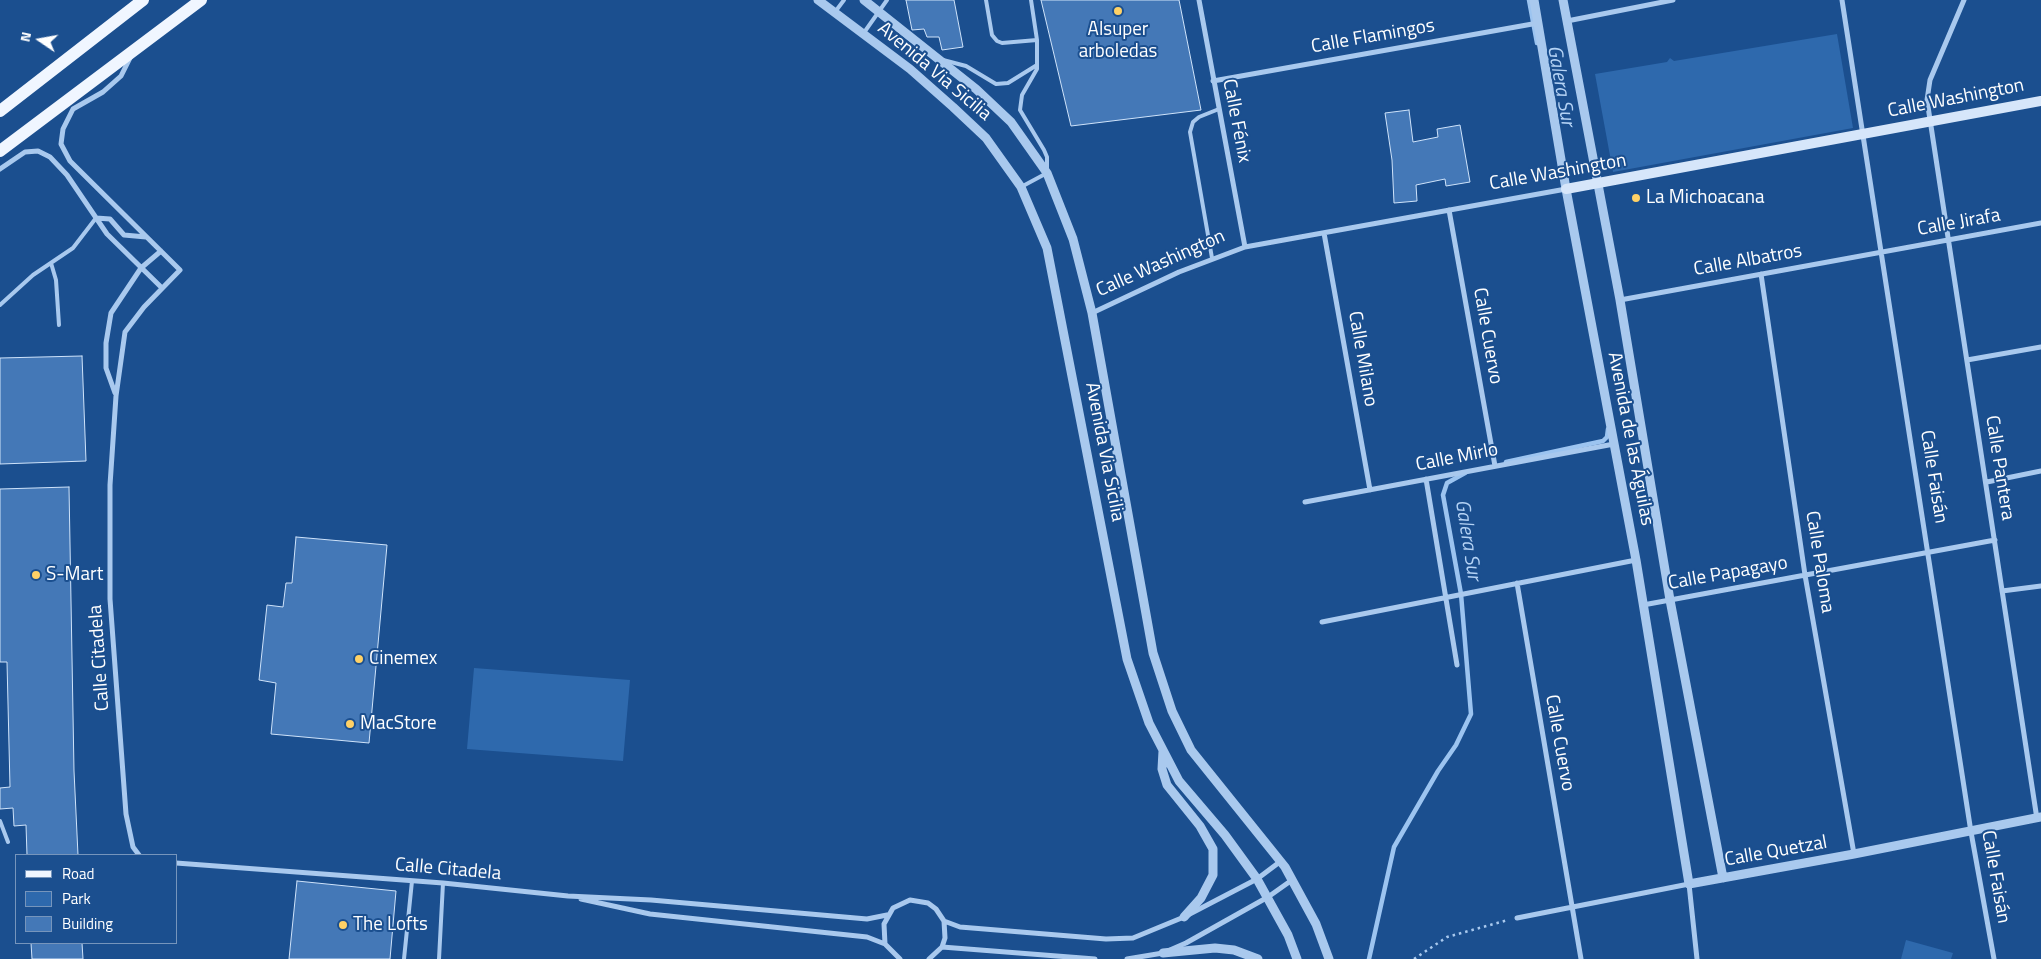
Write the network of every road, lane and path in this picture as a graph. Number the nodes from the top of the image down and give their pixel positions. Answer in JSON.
{"nodes":[{"id":1,"x":143,"y":0,"type":"edge"},
{"id":2,"x":201,"y":0,"type":"edge"},
{"id":3,"x":818,"y":0,"type":"edge"},
{"id":4,"x":844,"y":0,"type":"edge"},
{"id":5,"x":864,"y":0,"type":"edge"},
{"id":6,"x":887,"y":0,"type":"edge"},
{"id":7,"x":986,"y":0,"type":"edge"},
{"id":8,"x":1031,"y":0,"type":"edge"},
{"id":9,"x":1199,"y":0,"type":"edge"},
{"id":10,"x":1534,"y":0,"type":"edge"},
{"id":11,"x":1563,"y":0,"type":"edge"},
{"id":12,"x":1673,"y":0,"type":"edge"},
{"id":13,"x":1842,"y":0,"type":"edge"},
{"id":14,"x":1964,"y":0,"type":"edge"},
{"id":15,"x":835,"y":13,"type":"junction"},
{"id":16,"x":880,"y":13,"type":"junction"},
{"id":17,"x":1567,"y":21,"type":"junction"},
{"id":18,"x":1538,"y":23,"type":"junction"},
{"id":19,"x":863,"y":34,"type":"junction"},
{"id":20,"x":1037,"y":40,"type":"junction"},
{"id":21,"x":134,"y":49,"type":"junction"},
{"id":22,"x":942,"y":60,"type":"junction"},
{"id":23,"x":1037,"y":65,"type":"junction"},
{"id":24,"x":1213,"y":81,"type":"junction"},
{"id":25,"x":2041,"y":101,"type":"edge"},
{"id":26,"x":1219,"y":109,"type":"junction"},
{"id":27,"x":0,"y":112,"type":"edge"},
{"id":28,"x":1930,"y":123,"type":"junction"},
{"id":29,"x":1864,"y":135,"type":"junction"},
{"id":30,"x":0,"y":151,"type":"edge"},
{"id":31,"x":0,"y":169,"type":"edge"},
{"id":32,"x":1047,"y":173,"type":"junction"},
{"id":33,"x":1596,"y":184,"type":"junction"},
{"id":34,"x":1022,"y":187,"type":"junction"},
{"id":35,"x":1566,"y":189,"type":"junction"},
{"id":36,"x":1449,"y":210,"type":"junction"},
{"id":37,"x":96,"y":218,"type":"junction"},
{"id":38,"x":2041,"y":223,"type":"edge"},
{"id":39,"x":1324,"y":233,"type":"junction"},
{"id":40,"x":147,"y":237,"type":"junction"},
{"id":41,"x":1948,"y":240,"type":"junction"},
{"id":42,"x":1245,"y":247,"type":"junction"},
{"id":43,"x":161,"y":251,"type":"junction"},
{"id":44,"x":1882,"y":252,"type":"junction"},
{"id":45,"x":1212,"y":258,"type":"junction"},
{"id":46,"x":51,"y":263,"type":"junction"},
{"id":47,"x":142,"y":268,"type":"junction"},
{"id":48,"x":1761,"y":274,"type":"junction"},
{"id":49,"x":162,"y":288,"type":"junction"},
{"id":50,"x":1620,"y":300,"type":"junction"},
{"id":51,"x":0,"y":305,"type":"edge"},
{"id":52,"x":1092,"y":313,"type":"junction"},
{"id":53,"x":59,"y":325,"type":"dead end"},
{"id":54,"x":2041,"y":347,"type":"edge"},
{"id":55,"x":1967,"y":360,"type":"junction"},
{"id":56,"x":116,"y":396,"type":"junction"},
{"id":57,"x":1614,"y":444,"type":"junction"},
{"id":58,"x":1495,"y":466,"type":"junction"},
{"id":59,"x":2041,"y":471,"type":"edge"},
{"id":60,"x":1426,"y":479,"type":"junction"},
{"id":61,"x":1987,"y":482,"type":"junction"},
{"id":62,"x":1370,"y":490,"type":"junction"},
{"id":63,"x":1305,"y":502,"type":"dead end"},
{"id":64,"x":1995,"y":540,"type":"junction"},
{"id":65,"x":1929,"y":552,"type":"junction"},
{"id":66,"x":1636,"y":560,"type":"junction"},
{"id":67,"x":1805,"y":575,"type":"junction"},
{"id":68,"x":1517,"y":584,"type":"junction"},
{"id":69,"x":2041,"y":586,"type":"edge"},
{"id":70,"x":2002,"y":591,"type":"junction"},
{"id":71,"x":1446,"y":598,"type":"junction"},
{"id":72,"x":1670,"y":600,"type":"junction"},
{"id":73,"x":1643,"y":605,"type":"junction"},
{"id":74,"x":1322,"y":622,"type":"dead end"},
{"id":75,"x":1457,"y":665,"type":"dead end"},
{"id":76,"x":1164,"y":751,"type":"junction"},
{"id":77,"x":2039,"y":818,"type":"edge"},
{"id":78,"x":0,"y":821,"type":"edge"},
{"id":79,"x":1971,"y":832,"type":"junction"},
{"id":80,"x":8,"y":842,"type":"dead end"},
{"id":81,"x":138,"y":854,"type":"edge"},
{"id":82,"x":1854,"y":854,"type":"junction"},
{"id":83,"x":1281,"y":862,"type":"junction"},
{"id":84,"x":178,"y":863,"type":"edge"},
{"id":85,"x":1723,"y":878,"type":"junction"},
{"id":86,"x":1257,"y":879,"type":"junction"},
{"id":87,"x":1292,"y":880,"type":"junction"},
{"id":88,"x":412,"y":881,"type":"junction"},
{"id":89,"x":443,"y":883,"type":"junction"},
{"id":90,"x":1689,"y":884,"type":"junction"},
{"id":91,"x":568,"y":896,"type":"junction"},
{"id":92,"x":1268,"y":897,"type":"junction"},
{"id":93,"x":1571,"y":908,"type":"junction"},
{"id":94,"x":888,"y":915,"type":"junction"},
{"id":95,"x":1184,"y":917,"type":"junction"},
{"id":96,"x":1517,"y":918,"type":"joint"},
{"id":97,"x":944,"y":921,"type":"junction"},
{"id":98,"x":886,"y":944,"type":"junction"},
{"id":99,"x":942,"y":947,"type":"junction"},
{"id":100,"x":1163,"y":953,"type":"junction"},
{"id":101,"x":896,"y":958,"type":"edge"},
{"id":102,"x":404,"y":959,"type":"edge"},
{"id":103,"x":439,"y":959,"type":"edge"},
{"id":104,"x":929,"y":959,"type":"edge"},
{"id":105,"x":1095,"y":959,"type":"edge"},
{"id":106,"x":1126,"y":959,"type":"edge"},
{"id":107,"x":1258,"y":959,"type":"edge"},
{"id":108,"x":1297,"y":959,"type":"edge"},
{"id":109,"x":1329,"y":959,"type":"edge"},
{"id":110,"x":1414,"y":959,"type":"edge"},
{"id":111,"x":1581,"y":959,"type":"edge"},
{"id":112,"x":1698,"y":959,"type":"edge"},
{"id":113,"x":1994,"y":959,"type":"edge"}],
"edges":[{"from":1,"to":27,"type":"main road"},
{"from":2,"to":21,"type":"main road"},
{"from":3,"to":15,"type":"street","name":"Avenida Via Sicilia"},
{"from":4,"to":15,"type":"lane"},
{"from":5,"to":16,"type":"street","name":"Avenida Via Sicilia"},
{"from":6,"to":16,"type":"lane"},
{"from":7,"to":20,"type":"lane"},
{"from":8,"to":20,"type":"lane"},
{"from":9,"to":24,"type":"street","name":"Calle Fénix"},
{"from":10,"to":18,"type":"street","name":"Avenida de las Águilas"},
{"from":11,"to":17,"type":"street","name":"Avenida de las Águilas"},
{"from":12,"to":17,"type":"street"},
{"from":13,"to":29,"type":"street","name":"Calle Faisán"},
{"from":14,"to":28,"type":"street","name":"Calle Pantera"},
{"from":15,"to":19,"type":"street","name":"Avenida Via Sicilia"},
{"from":16,"to":19,"type":"lane"},
{"from":16,"to":22,"type":"street","name":"Avenida Via Sicilia"},
{"from":17,"to":33,"type":"street","name":"Avenida de las Águilas"},
{"from":18,"to":24,"type":"street","name":"Calle Flamingos"},
{"from":18,"to":35,"type":"street","name":"Avenida de las Águilas"},
{"from":19,"to":34,"type":"street","name":"Avenida Via Sicilia"},
{"from":20,"to":23,"type":"lane"},
{"from":21,"to":30,"type":"main road"},
{"from":21,"to":40,"type":"street"},
{"from":22,"to":23,"type":"lane"},
{"from":22,"to":32,"type":"street","name":"Avenida Via Sicilia"},
{"from":23,"to":32,"type":"lane"},
{"from":24,"to":26,"type":"street","name":"Calle Fénix"},
{"from":25,"to":28,"type":"main road","name":"Calle Washington"},
{"from":26,"to":42,"type":"street","name":"Calle Fénix"},
{"from":26,"to":45,"type":"lane"},
{"from":28,"to":29,"type":"main road","name":"Calle Washington"},
{"from":28,"to":41,"type":"street","name":"Calle Pantera"},
{"from":29,"to":33,"type":"main road","name":"Calle Washington"},
{"from":29,"to":44,"type":"street","name":"Calle Faisán"},
{"from":31,"to":37,"type":"street"},
{"from":32,"to":34,"type":"lane"},
{"from":32,"to":52,"type":"street","name":"Avenida Via Sicilia"},
{"from":33,"to":35,"type":"main road","name":"Calle Washington"},
{"from":33,"to":50,"type":"street","name":"Avenida de las Águilas"},
{"from":34,"to":76,"type":"street","name":"Avenida Via Sicilia"},
{"from":35,"to":36,"type":"street","name":"Calle Washington"},
{"from":35,"to":57,"type":"street","name":"Avenida de las Águilas"},
{"from":36,"to":39,"type":"street","name":"Calle Washington"},
{"from":36,"to":58,"type":"street","name":"Calle Cuervo"},
{"from":37,"to":40,"type":"street"},
{"from":37,"to":46,"type":"lane"},
{"from":37,"to":47,"type":"street"},
{"from":38,"to":41,"type":"street","name":"Calle Jirafa"},
{"from":39,"to":42,"type":"street","name":"Calle Washington"},
{"from":39,"to":62,"type":"street","name":"Calle Milano"},
{"from":40,"to":43,"type":"street"},
{"from":41,"to":44,"type":"street","name":"Calle Jirafa"},
{"from":41,"to":55,"type":"street","name":"Calle Pantera"},
{"from":42,"to":45,"type":"street","name":"Calle Washington"},
{"from":43,"to":47,"type":"street"},
{"from":43,"to":49,"type":"street","name":"Calle Citadela"},
{"from":44,"to":48,"type":"street","name":"Calle Albatros"},
{"from":44,"to":65,"type":"street","name":"Calle Faisán"},
{"from":45,"to":52,"type":"street","name":"Calle Washington"},
{"from":46,"to":51,"type":"lane"},
{"from":46,"to":53,"type":"lane"},
{"from":47,"to":49,"type":"street"},
{"from":47,"to":56,"type":"street"},
{"from":48,"to":50,"type":"street","name":"Calle Albatros"},
{"from":48,"to":67,"type":"street","name":"Calle Paloma"},
{"from":49,"to":56,"type":"street","name":"Calle Citadela"},
{"from":50,"to":72,"type":"street","name":"Avenida de las Águilas"},
{"from":52,"to":83,"type":"street","name":"Avenida Via Sicilia"},
{"from":54,"to":55,"type":"street"},
{"from":55,"to":61,"type":"street","name":"Calle Pantera"},
{"from":56,"to":81,"type":"street","name":"Calle Citadela"},
{"from":57,"to":58,"type":"street","name":"Calle Mirlo"},
{"from":57,"to":66,"type":"street","name":"Avenida de las Águilas"},
{"from":58,"to":60,"type":"street","name":"Calle Mirlo"},
{"from":59,"to":61,"type":"street"},
{"from":60,"to":62,"type":"street","name":"Calle Mirlo"},
{"from":60,"to":71,"type":"street"},
{"from":61,"to":64,"type":"street","name":"Calle Pantera"},
{"from":62,"to":63,"type":"street","name":"Calle Mirlo"},
{"from":64,"to":65,"type":"street","name":"Calle Papagayo"},
{"from":64,"to":70,"type":"street","name":"Calle Pantera"},
{"from":65,"to":67,"type":"street","name":"Calle Papagayo"},
{"from":65,"to":79,"type":"street","name":"Calle Faisán"},
{"from":66,"to":68,"type":"street"},
{"from":66,"to":73,"type":"street","name":"Avenida de las Águilas"},
{"from":67,"to":72,"type":"street","name":"Calle Papagayo"},
{"from":67,"to":82,"type":"street","name":"Calle Paloma"},
{"from":68,"to":71,"type":"street"},
{"from":68,"to":93,"type":"street","name":"Calle Cuervo"},
{"from":69,"to":70,"type":"street"},
{"from":70,"to":77,"type":"street","name":"Calle Pantera"},
{"from":71,"to":74,"type":"street"},
{"from":71,"to":75,"type":"street"},
{"from":72,"to":73,"type":"street","name":"Calle Papagayo"},
{"from":72,"to":85,"type":"street","name":"Avenida de las Águilas"},
{"from":73,"to":90,"type":"street","name":"Avenida de las Águilas"},
{"from":76,"to":86,"type":"street","name":"Avenida Via Sicilia"},
{"from":76,"to":95,"type":"street"},
{"from":77,"to":79,"type":"street","name":"Calle Quetzal"},
{"from":78,"to":80,"type":"lane"},
{"from":79,"to":82,"type":"street","name":"Calle Quetzal"},
{"from":79,"to":113,"type":"street","name":"Calle Faisán"},
{"from":82,"to":85,"type":"street","name":"Calle Quetzal"},
{"from":83,"to":86,"type":"street"},
{"from":83,"to":87,"type":"street","name":"Avenida Via Sicilia"},
{"from":84,"to":88,"type":"street","name":"Calle Citadela"},
{"from":85,"to":90,"type":"street","name":"Calle Quetzal"},
{"from":86,"to":92,"type":"street","name":"Avenida Via Sicilia"},
{"from":86,"to":95,"type":"street"},
{"from":87,"to":92,"type":"street"},
{"from":87,"to":109,"type":"street","name":"Avenida Via Sicilia"},
{"from":88,"to":89,"type":"street","name":"Calle Citadela"},
{"from":88,"to":102,"type":"lane"},
{"from":89,"to":91,"type":"street","name":"Calle Citadela"},
{"from":89,"to":103,"type":"lane"},
{"from":90,"to":93,"type":"street","name":"Calle Quetzal"},
{"from":90,"to":112,"type":"street"},
{"from":91,"to":94,"type":"street","name":"Calle Citadela"},
{"from":91,"to":98,"type":"street","name":"Calle Citadela"},
{"from":92,"to":100,"type":"street"},
{"from":92,"to":108,"type":"street","name":"Avenida Via Sicilia"},
{"from":93,"to":96,"type":"street","name":"Calle Quetzal"},
{"from":93,"to":111,"type":"street","name":"Calle Cuervo"},
{"from":94,"to":97,"type":"street"},
{"from":94,"to":98,"type":"street"},
{"from":95,"to":97,"type":"street"},
{"from":96,"to":110,"type":"path"},
{"from":97,"to":99,"type":"street"},
{"from":98,"to":101,"type":"street"},
{"from":99,"to":104,"type":"street"},
{"from":99,"to":105,"type":"street"},
{"from":100,"to":106,"type":"street"},
{"from":100,"to":107,"type":"street"}]}
